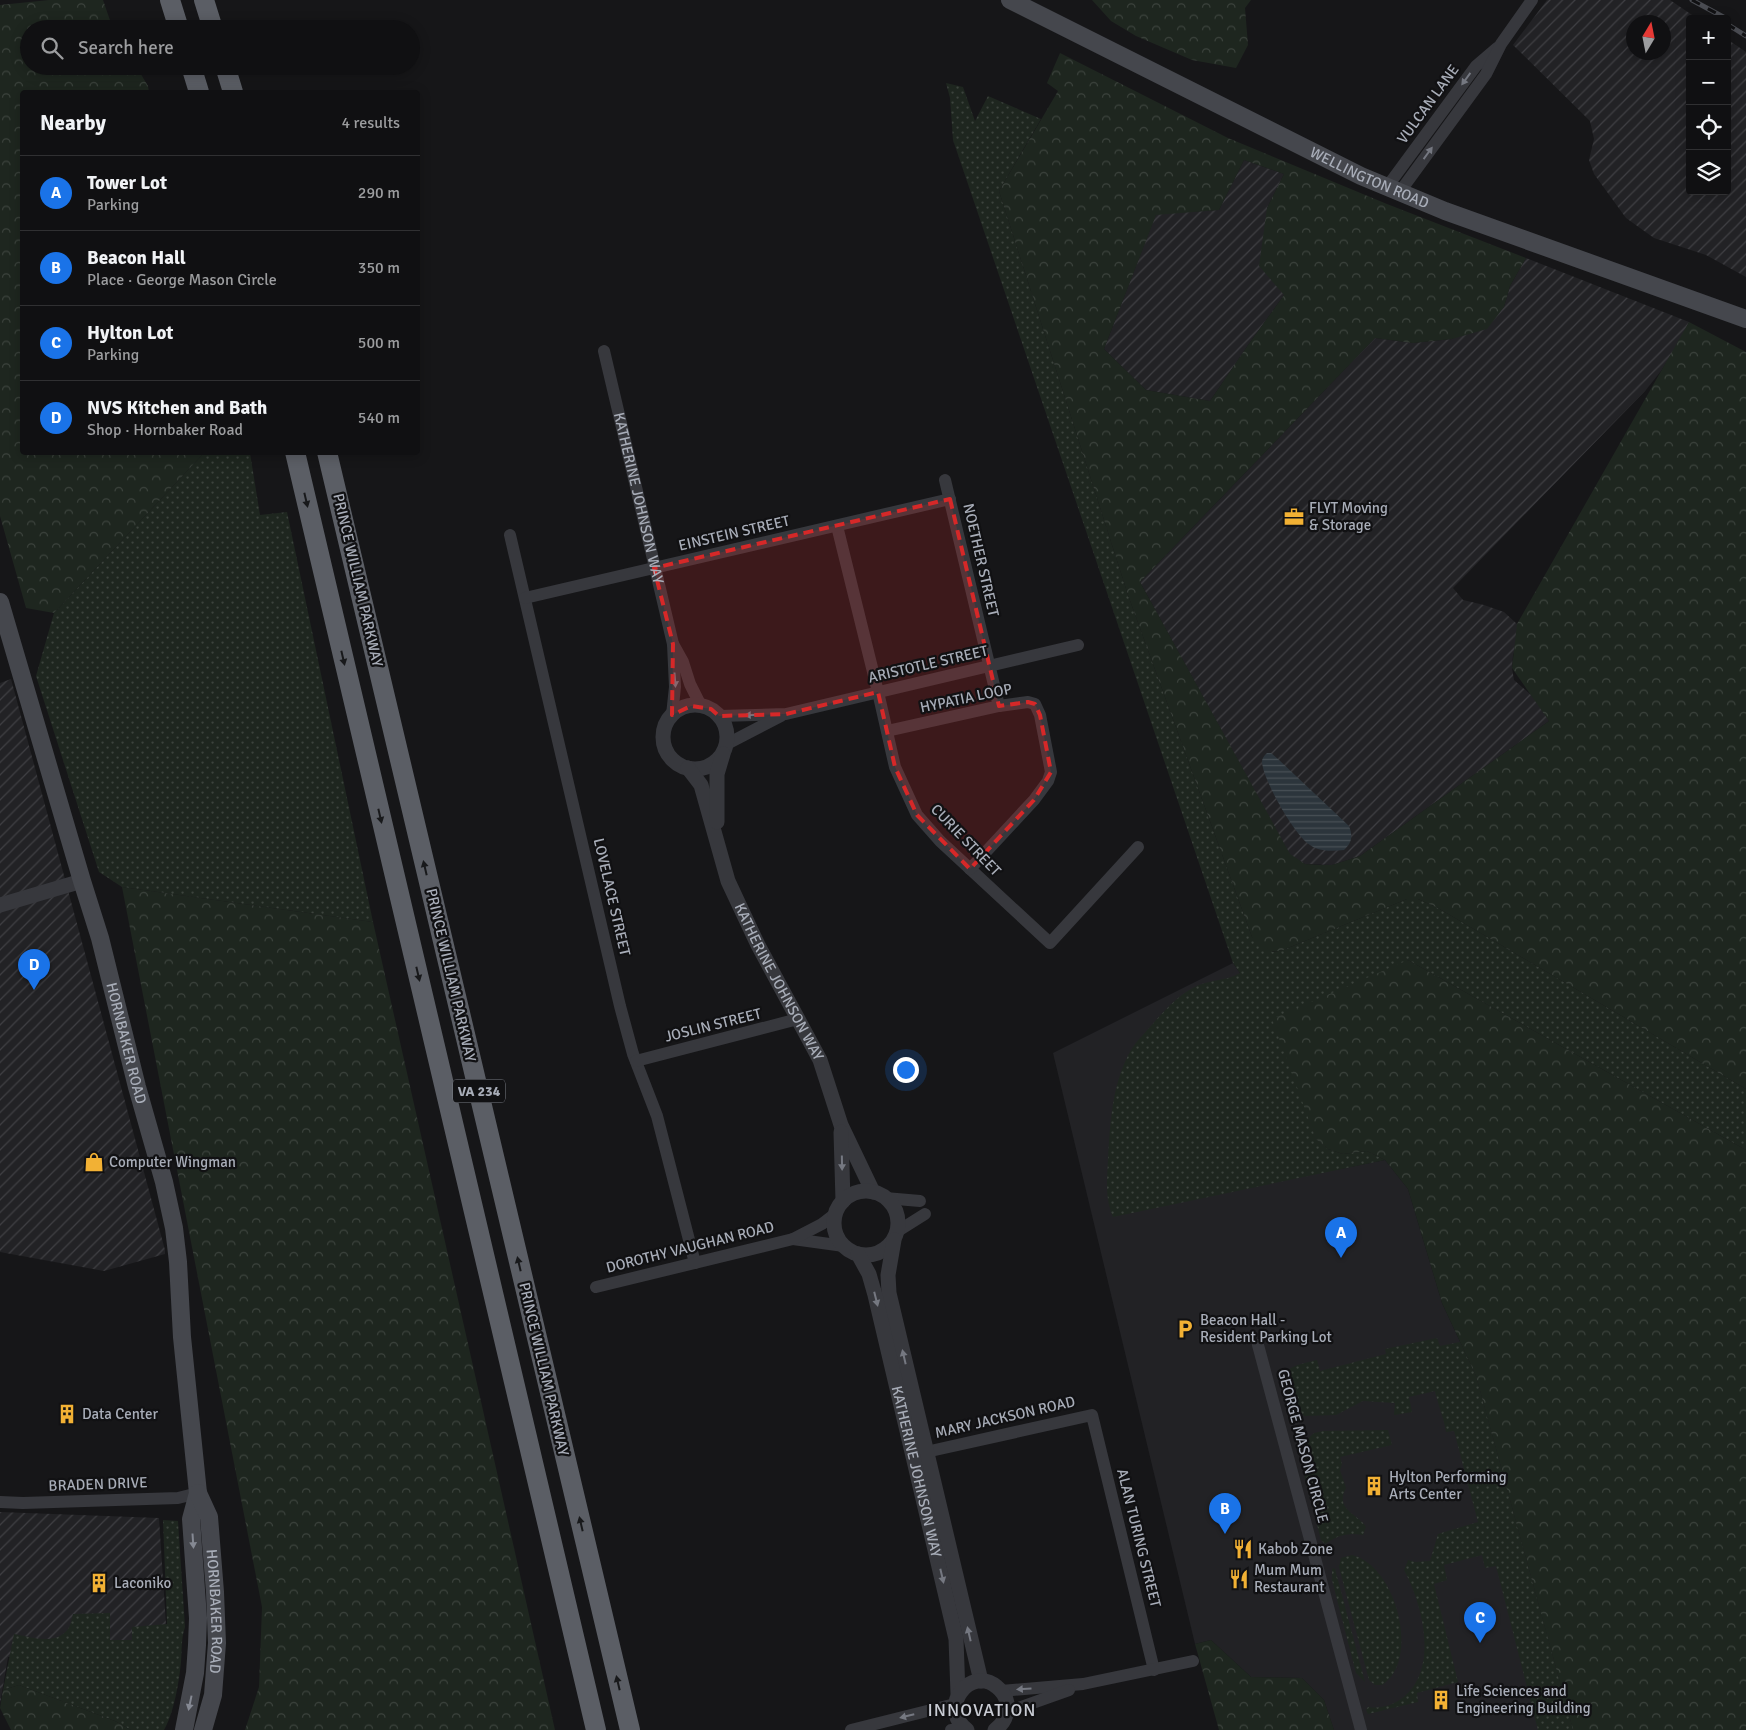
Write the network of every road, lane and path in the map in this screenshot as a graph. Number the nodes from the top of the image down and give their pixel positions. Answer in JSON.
{"nodes":[{"id":1,"x":170,"y":0,"type":"edge"},
{"id":2,"x":204,"y":0,"type":"edge"},
{"id":3,"x":215,"y":0,"type":"edge"},
{"id":4,"x":1010,"y":0,"type":"edge"},
{"id":5,"x":1532,"y":0,"type":"edge"},
{"id":6,"x":176,"y":20,"type":"edge"},
{"id":7,"x":212,"y":20,"type":"edge"},
{"id":8,"x":215,"y":20,"type":"edge"},
{"id":9,"x":194,"y":75,"type":"edge"},
{"id":10,"x":227,"y":75,"type":"edge"},
{"id":11,"x":198,"y":90,"type":"edge"},
{"id":12,"x":231,"y":90,"type":"edge"},
{"id":13,"x":1393,"y":190,"type":"junction"},
{"id":14,"x":1746,"y":319,"type":"edge"},
{"id":15,"x":604,"y":351,"type":"dead end"},
{"id":16,"x":296,"y":455,"type":"edge"},
{"id":17,"x":328,"y":455,"type":"edge"},
{"id":18,"x":945,"y":480,"type":"dead end"},
{"id":19,"x":950,"y":499,"type":"junction"},
{"id":20,"x":837,"y":526,"type":"junction"},
{"id":21,"x":510,"y":535,"type":"dead end"},
{"id":22,"x":654,"y":568,"type":"junction"},
{"id":23,"x":525,"y":598,"type":"junction"},
{"id":24,"x":0,"y":602,"type":"edge"},
{"id":25,"x":673,"y":644,"type":"junction"},
{"id":26,"x":1078,"y":645,"type":"dead end"},
{"id":27,"x":989,"y":666,"type":"junction"},
{"id":28,"x":878,"y":692,"type":"junction"},
{"id":29,"x":701,"y":706,"type":"junction"},
{"id":30,"x":998,"y":706,"type":"junction"},
{"id":31,"x":786,"y":714,"type":"junction"},
{"id":32,"x":672,"y":715,"type":"junction"},
{"id":33,"x":719,"y":716,"type":"junction"},
{"id":34,"x":887,"y":731,"type":"junction"},
{"id":35,"x":725,"y":749,"type":"junction"},
{"id":36,"x":688,"y":768,"type":"junction"},
{"id":37,"x":716,"y":838,"type":"junction"},
{"id":38,"x":1138,"y":847,"type":"dead end"},
{"id":39,"x":970,"y":869,"type":"junction"},
{"id":40,"x":82,"y":882,"type":"junction"},
{"id":41,"x":0,"y":905,"type":"edge"},
{"id":42,"x":798,"y":1020,"type":"junction"},
{"id":43,"x":636,"y":1061,"type":"junction"},
{"id":44,"x":841,"y":1125,"type":"junction"},
{"id":45,"x":879,"y":1195,"type":"junction"},
{"id":46,"x":920,"y":1201,"type":"dead end"},
{"id":47,"x":839,"y":1208,"type":"junction"},
{"id":48,"x":924,"y":1214,"type":"dead end"},
{"id":49,"x":896,"y":1235,"type":"junction"},
{"id":50,"x":793,"y":1240,"type":"junction"},
{"id":51,"x":844,"y":1246,"type":"junction"},
{"id":52,"x":858,"y":1254,"type":"junction"},
{"id":53,"x":695,"y":1263,"type":"junction"},
{"id":54,"x":596,"y":1287,"type":"dead end"},
{"id":55,"x":1258,"y":1345,"type":"dead end"},
{"id":56,"x":1092,"y":1415,"type":"joint"},
{"id":57,"x":926,"y":1452,"type":"junction"},
{"id":58,"x":198,"y":1494,"type":"junction"},
{"id":59,"x":0,"y":1502,"type":"edge"},
{"id":60,"x":1193,"y":1661,"type":"dead end"},
{"id":61,"x":1154,"y":1670,"type":"junction"},
{"id":62,"x":981,"y":1681,"type":"junction"},
{"id":63,"x":1083,"y":1684,"type":"junction"},
{"id":64,"x":1001,"y":1690,"type":"junction"},
{"id":65,"x":957,"y":1699,"type":"junction"},
{"id":66,"x":1001,"y":1724,"type":"edge"},
{"id":67,"x":184,"y":1730,"type":"edge"},
{"id":68,"x":203,"y":1730,"type":"edge"},
{"id":69,"x":596,"y":1730,"type":"edge"},
{"id":70,"x":630,"y":1730,"type":"edge"},
{"id":71,"x":851,"y":1730,"type":"edge"},
{"id":72,"x":951,"y":1730,"type":"edge"},
{"id":73,"x":967,"y":1730,"type":"edge"},
{"id":74,"x":1361,"y":1730,"type":"edge"}],
"edges":[{"from":1,"to":6,"type":"highway"},
{"from":2,"to":7,"type":"highway"},
{"from":3,"to":8,"type":"highway"},
{"from":4,"to":13,"type":"main road","name":"WELLINGTON ROAD"},
{"from":5,"to":13,"type":"street","name":"VULCAN LANE"},
{"from":9,"to":11,"type":"highway"},
{"from":10,"to":12,"type":"highway"},
{"from":13,"to":14,"type":"main road","name":"WELLINGTON ROAD"},
{"from":15,"to":22,"type":"street","name":"KATHERINE JOHNSON WAY"},
{"from":16,"to":69,"type":"highway","number":"VA 234","one_way":true},
{"from":70,"to":17,"type":"highway","name":"PRINCE WILLIAM PARKWAY","number":"VA 234","one_way":true},
{"from":18,"to":19,"type":"street","name":"NOETHER STREET"},
{"from":19,"to":20,"type":"street","name":"EINSTEIN STREET"},
{"from":19,"to":27,"type":"street","name":"NOETHER STREET"},
{"from":20,"to":22,"type":"street","name":"EINSTEIN STREET"},
{"from":20,"to":28,"type":"street","name":"CURIE STREET"},
{"from":21,"to":23,"type":"street","name":"LOVELACE STREET"},
{"from":22,"to":23,"type":"street","name":"EINSTEIN STREET"},
{"from":22,"to":25,"type":"street","name":"KATHERINE JOHNSON WAY"},
{"from":23,"to":43,"type":"street","name":"LOVELACE STREET"},
{"from":24,"to":40,"type":"main road","name":"HORNBAKER ROAD"},
{"from":25,"to":29,"type":"street","name":"KATHERINE JOHNSON WAY"},
{"from":25,"to":32,"type":"street","name":"KATHERINE JOHNSON WAY","one_way":true},
{"from":26,"to":27,"type":"street","name":"ARISTOTLE STREET"},
{"from":27,"to":28,"type":"street","name":"ARISTOTLE STREET"},
{"from":27,"to":30,"type":"street","name":"NOETHER STREET"},
{"from":28,"to":31,"type":"street","name":"ARISTOTLE STREET"},
{"from":28,"to":34,"type":"street","name":"CURIE STREET"},
{"from":29,"to":32,"type":"street"},
{"from":29,"to":33,"type":"street"},
{"from":30,"to":34,"type":"street","name":"HYPATIA LOOP"},
{"from":30,"to":39,"type":"street","name":"HYPATIA LOOP"},
{"from":31,"to":33,"type":"street","name":"ARISTOTLE STREET","one_way":true},
{"from":31,"to":35,"type":"street","name":"ARISTOTLE STREET"},
{"from":32,"to":36,"type":"street"},
{"from":33,"to":35,"type":"street"},
{"from":34,"to":39,"type":"street","name":"CURIE STREET"},
{"from":35,"to":36,"type":"street"},
{"from":35,"to":37,"type":"street","name":"KATHERINE JOHNSON WAY"},
{"from":36,"to":37,"type":"street","name":"KATHERINE JOHNSON WAY"},
{"from":37,"to":42,"type":"street","name":"KATHERINE JOHNSON WAY"},
{"from":38,"to":39,"type":"street","name":"CURIE STREET"},
{"from":40,"to":41,"type":"street"},
{"from":40,"to":58,"type":"main road","name":"HORNBAKER ROAD"},
{"from":42,"to":43,"type":"street","name":"JOSLIN STREET"},
{"from":42,"to":44,"type":"street","name":"KATHERINE JOHNSON WAY"},
{"from":43,"to":53,"type":"street","name":"LOVELACE STREET"},
{"from":44,"to":45,"type":"street","name":"KATHERINE JOHNSON WAY"},
{"from":44,"to":47,"type":"street","name":"KATHERINE JOHNSON WAY","one_way":true},
{"from":45,"to":46,"type":"street"},
{"from":45,"to":47,"type":"street"},
{"from":45,"to":49,"type":"street"},
{"from":47,"to":50,"type":"street","name":"DOROTHY VAUGHAN ROAD"},
{"from":47,"to":51,"type":"street"},
{"from":48,"to":49,"type":"street"},
{"from":49,"to":52,"type":"street"},
{"from":57,"to":49,"type":"street","name":"KATHERINE JOHNSON WAY","one_way":true},
{"from":50,"to":51,"type":"street","name":"DOROTHY VAUGHAN ROAD"},
{"from":50,"to":53,"type":"street","name":"DOROTHY VAUGHAN ROAD"},
{"from":51,"to":52,"type":"street"},
{"from":52,"to":65,"type":"street","name":"KATHERINE JOHNSON WAY","one_way":true},
{"from":53,"to":54,"type":"street","name":"DOROTHY VAUGHAN ROAD"},
{"from":55,"to":74,"type":"street","name":"GEORGE MASON CIRCLE"},
{"from":56,"to":57,"type":"street","name":"MARY JACKSON ROAD"},
{"from":56,"to":61,"type":"street","name":"ALAN TURING STREET"},
{"from":62,"to":57,"type":"street","name":"KATHERINE JOHNSON WAY","one_way":true},
{"from":58,"to":59,"type":"street","name":"BRADEN DRIVE"},
{"from":58,"to":67,"type":"main road","name":"HORNBAKER ROAD","one_way":true},
{"from":58,"to":68,"type":"main road","name":"HORNBAKER ROAD"},
{"from":60,"to":61,"type":"street"},
{"from":61,"to":63,"type":"street"},
{"from":62,"to":64,"type":"street"},
{"from":62,"to":65,"type":"street"},
{"from":63,"to":64,"type":"street","one_way":true},
{"from":63,"to":66,"type":"street"},
{"from":64,"to":66,"type":"street"},
{"from":65,"to":71,"type":"street","one_way":true},
{"from":65,"to":73,"type":"street","name":"KATHERINE JOHNSON WAY"},
{"from":72,"to":73,"type":"street"}]}
